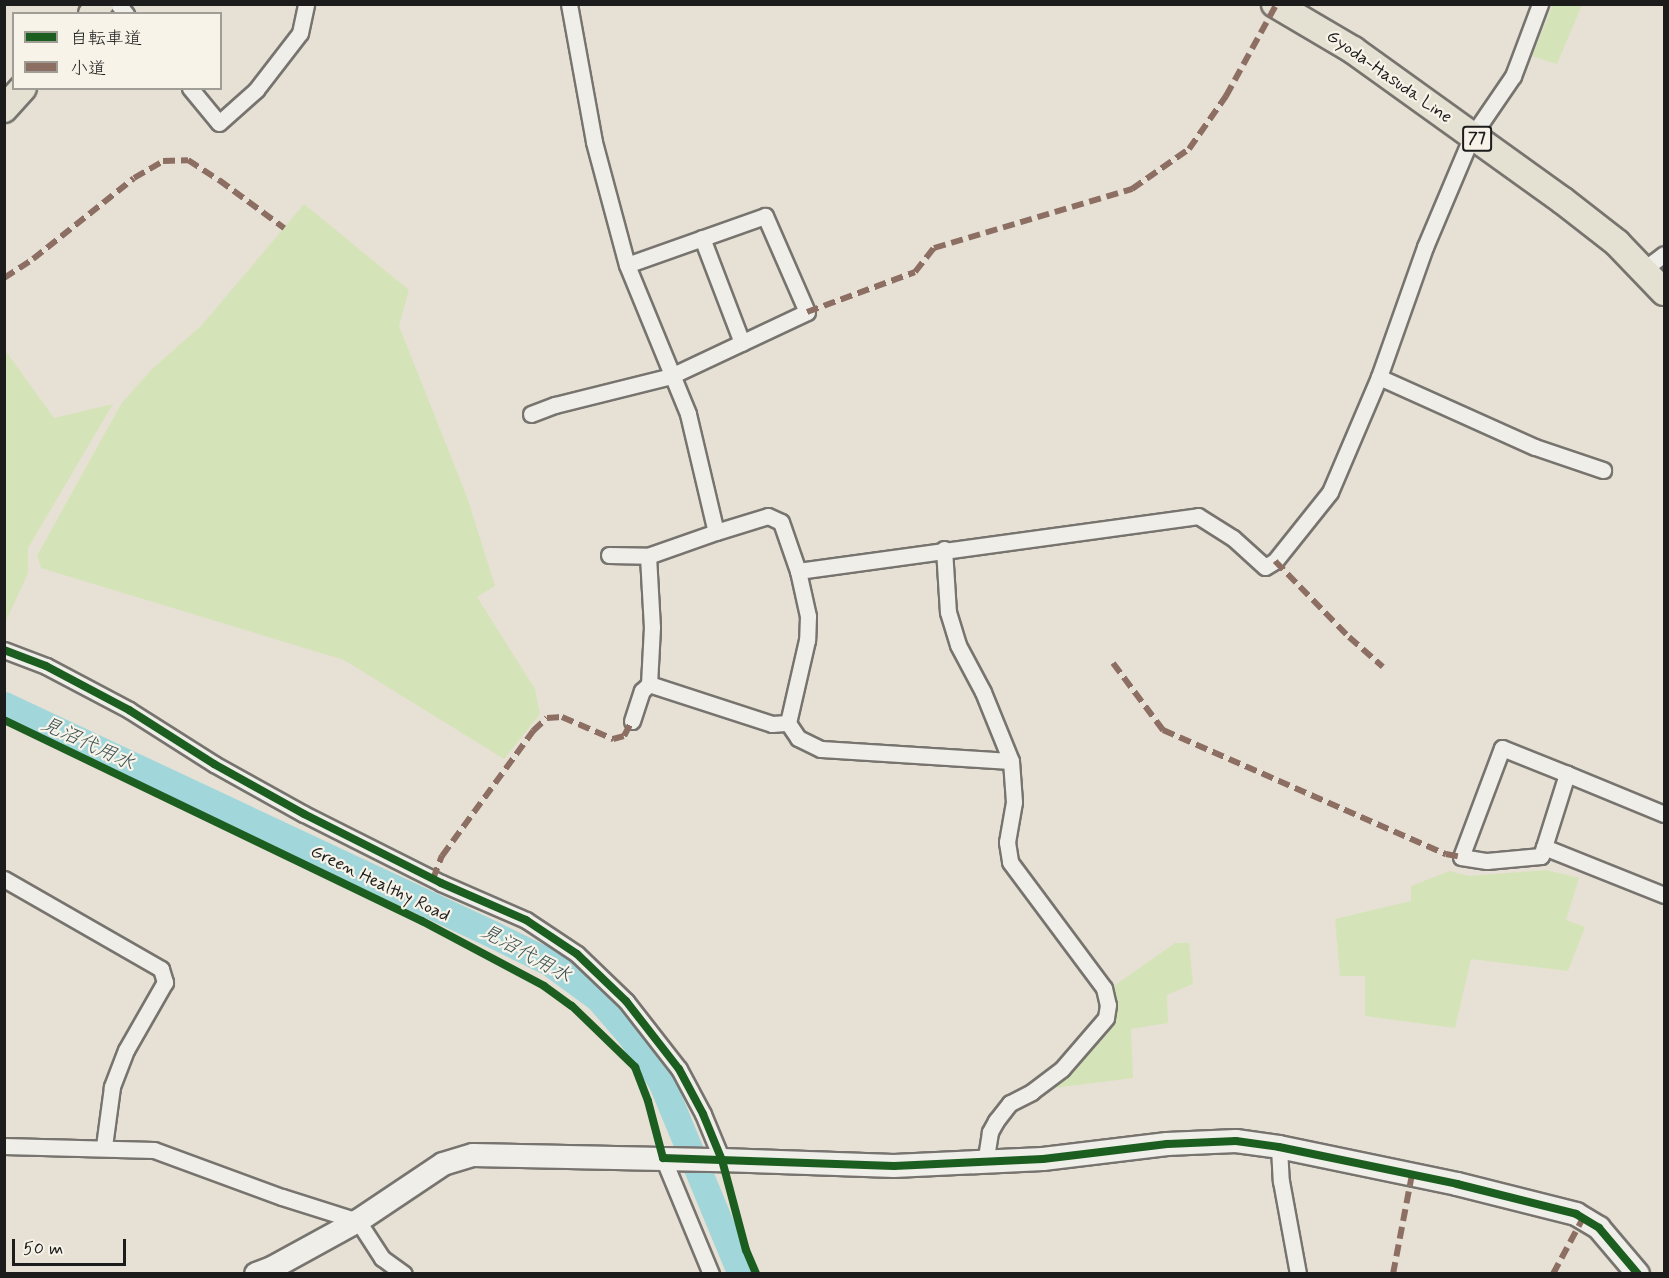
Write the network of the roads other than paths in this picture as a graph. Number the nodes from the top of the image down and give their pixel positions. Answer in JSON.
{"nodes":[{"id":1,"x":306,"y":4,"type":"edge"},
{"id":2,"x":569,"y":4,"type":"edge"},
{"id":3,"x":1275,"y":4,"type":"edge"},
{"id":4,"x":1539,"y":4,"type":"edge"},
{"id":5,"x":192,"y":90,"type":"edge"},
{"id":6,"x":1472,"y":136,"type":"junction"},
{"id":7,"x":702,"y":238,"type":"junction"},
{"id":8,"x":1665,"y":254,"type":"edge"},
{"id":9,"x":627,"y":265,"type":"junction"},
{"id":10,"x":1643,"y":270,"type":"junction"},
{"id":11,"x":1665,"y":292,"type":"edge"},
{"id":12,"x":742,"y":343,"type":"junction"},
{"id":13,"x":671,"y":376,"type":"junction"},
{"id":14,"x":1379,"y":377,"type":"junction"},
{"id":15,"x":531,"y":414,"type":"dead end"},
{"id":16,"x":1603,"y":470,"type":"dead end"},
{"id":17,"x":716,"y":532,"type":"junction"},
{"id":18,"x":944,"y":549,"type":"junction"},
{"id":19,"x":609,"y":555,"type":"dead end"},
{"id":20,"x":648,"y":556,"type":"junction"},
{"id":21,"x":798,"y":571,"type":"junction"},
{"id":22,"x":4,"y":650,"type":"edge"},
{"id":23,"x":649,"y":684,"type":"junction"},
{"id":24,"x":632,"y":721,"type":"dead end"},
{"id":25,"x":788,"y":723,"type":"junction"},
{"id":26,"x":1011,"y":761,"type":"junction"},
{"id":27,"x":1567,"y":774,"type":"junction"},
{"id":28,"x":1665,"y":814,"type":"edge"},
{"id":29,"x":1544,"y":847,"type":"junction"},
{"id":30,"x":4,"y":879,"type":"edge"},
{"id":31,"x":1665,"y":895,"type":"edge"},
{"id":32,"x":4,"y":1146,"type":"edge"},
{"id":33,"x":104,"y":1146,"type":"junction"},
{"id":34,"x":1279,"y":1147,"type":"junction"},
{"id":35,"x":668,"y":1158,"type":"junction"},
{"id":36,"x":719,"y":1160,"type":"junction"},
{"id":37,"x":985,"y":1162,"type":"junction"},
{"id":38,"x":358,"y":1221,"type":"junction"},
{"id":39,"x":256,"y":1274,"type":"edge"},
{"id":40,"x":405,"y":1274,"type":"edge"},
{"id":41,"x":711,"y":1274,"type":"edge"},
{"id":42,"x":1298,"y":1274,"type":"edge"},
{"id":43,"x":1638,"y":1274,"type":"edge"}],
"edges":[{"from":1,"to":5,"type":"street"},
{"from":2,"to":9,"type":"street"},
{"from":3,"to":6,"type":"main road","name":"Gyoda-Hasuda Line","number":"77"},
{"from":4,"to":6,"type":"street"},
{"from":6,"to":10,"type":"main road","name":"Gyoda-Hasuda Line","number":"77"},
{"from":6,"to":14,"type":"street"},
{"from":7,"to":9,"type":"street"},
{"from":7,"to":12,"type":"street"},
{"from":7,"to":12,"type":"street"},
{"from":8,"to":10,"type":"street"},
{"from":9,"to":13,"type":"street"},
{"from":10,"to":11,"type":"main road","name":"Gyoda-Hasuda Line","number":"77"},
{"from":12,"to":13,"type":"street"},
{"from":13,"to":15,"type":"street"},
{"from":13,"to":17,"type":"street"},
{"from":14,"to":16,"type":"street"},
{"from":14,"to":18,"type":"street"},
{"from":17,"to":20,"type":"street"},
{"from":17,"to":21,"type":"street"},
{"from":18,"to":21,"type":"street"},
{"from":18,"to":26,"type":"street"},
{"from":19,"to":20,"type":"street"},
{"from":20,"to":23,"type":"street"},
{"from":21,"to":25,"type":"street"},
{"from":22,"to":36,"type":"street"},
{"from":23,"to":24,"type":"street"},
{"from":23,"to":25,"type":"street"},
{"from":25,"to":26,"type":"street"},
{"from":26,"to":37,"type":"street"},
{"from":27,"to":28,"type":"street"},
{"from":27,"to":29,"type":"street"},
{"from":27,"to":29,"type":"street"},
{"from":29,"to":31,"type":"street"},
{"from":30,"to":33,"type":"street"},
{"from":32,"to":33,"type":"street"},
{"from":33,"to":38,"type":"street"},
{"from":34,"to":37,"type":"street"},
{"from":34,"to":42,"type":"street"},
{"from":34,"to":43,"type":"street"},
{"from":35,"to":36,"type":"street"},
{"from":35,"to":38,"type":"street"},
{"from":35,"to":41,"type":"street"},
{"from":36,"to":37,"type":"street"},
{"from":38,"to":39,"type":"street"},
{"from":38,"to":40,"type":"street"}]}
